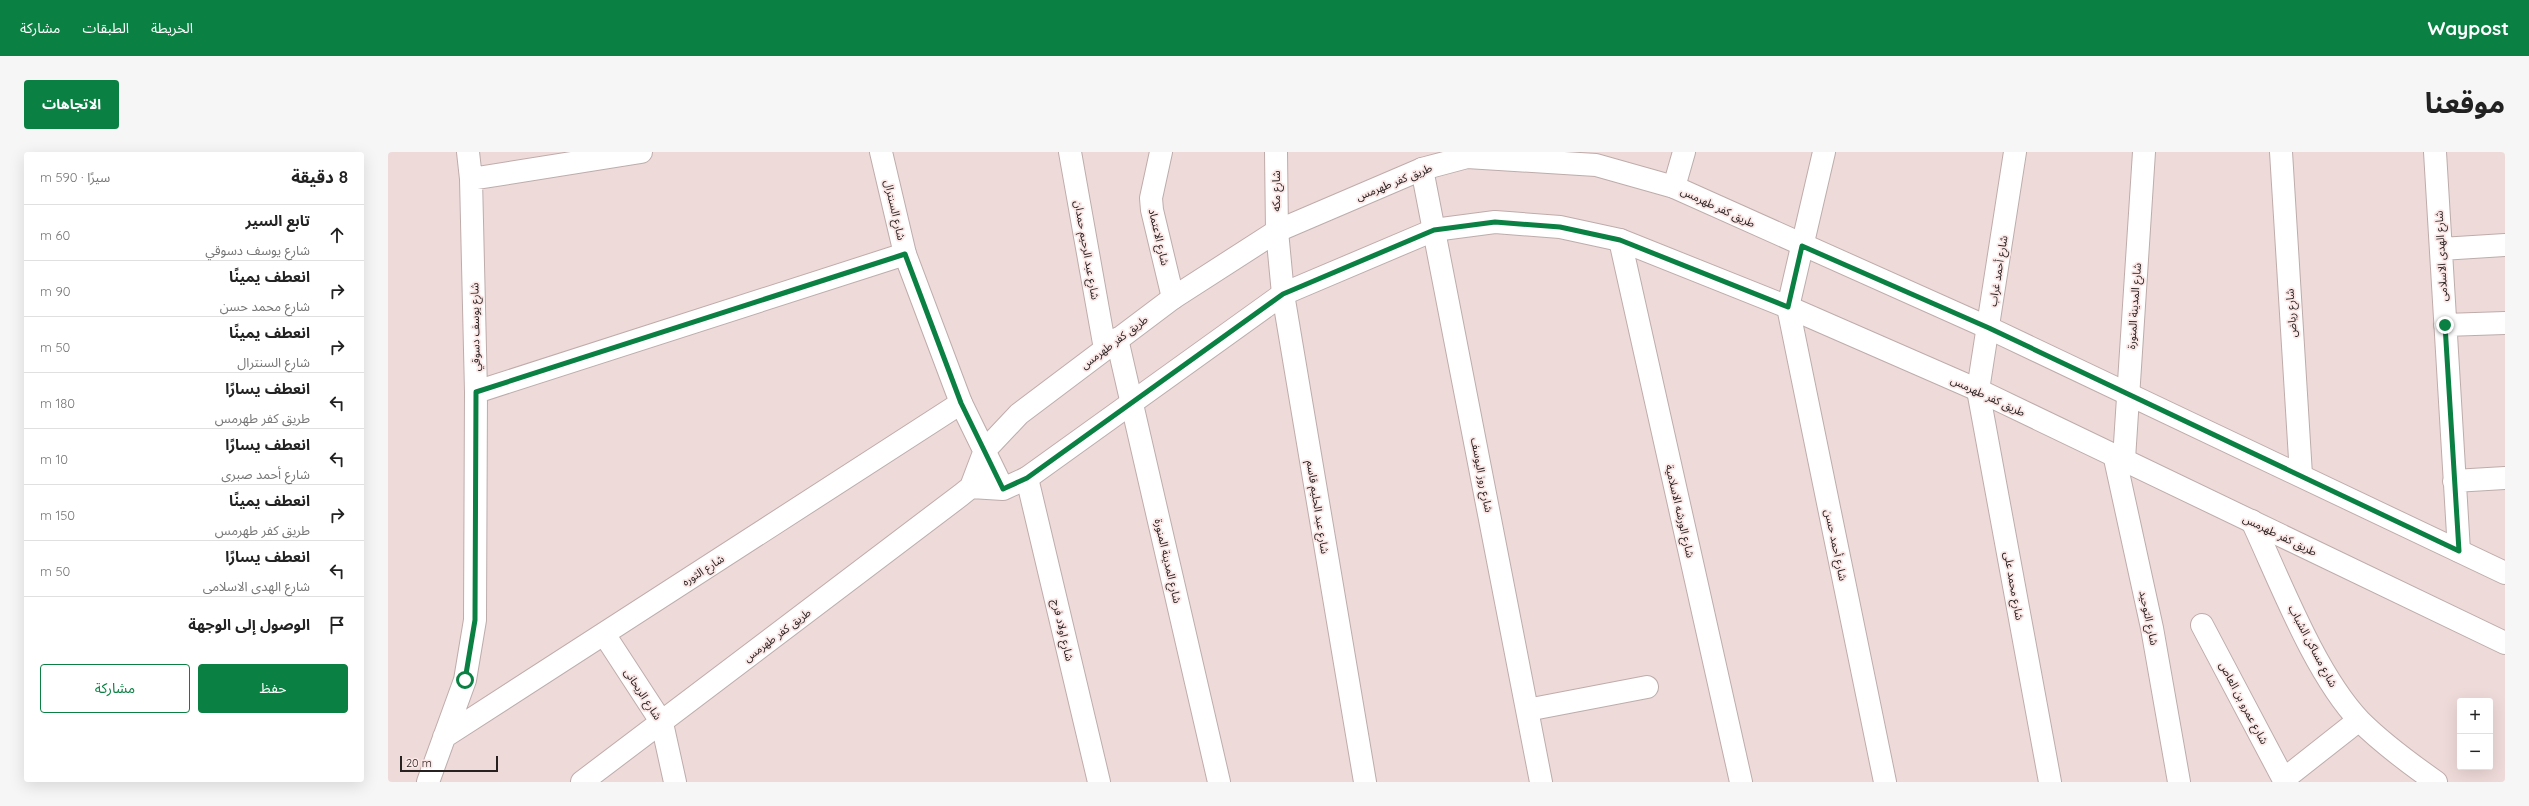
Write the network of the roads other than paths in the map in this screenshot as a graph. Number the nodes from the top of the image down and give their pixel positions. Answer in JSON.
{"nodes":[{"id":1,"x":468,"y":152,"type":"edge"},
{"id":2,"x":641,"y":152,"type":"edge"},
{"id":3,"x":881,"y":152,"type":"edge"},
{"id":4,"x":1070,"y":152,"type":"edge"},
{"id":5,"x":1161,"y":152,"type":"edge"},
{"id":6,"x":1276,"y":152,"type":"edge"},
{"id":7,"x":1684,"y":152,"type":"edge"},
{"id":8,"x":1824,"y":152,"type":"edge"},
{"id":9,"x":2015,"y":152,"type":"edge"},
{"id":10,"x":2144,"y":152,"type":"edge"},
{"id":11,"x":2281,"y":152,"type":"edge"},
{"id":12,"x":2435,"y":152,"type":"edge"},
{"id":13,"x":1466,"y":155,"type":"edge"},
{"id":14,"x":1598,"y":159,"type":"edge"},
{"id":15,"x":1422,"y":169,"type":"junction"},
{"id":16,"x":472,"y":179,"type":"junction"},
{"id":17,"x":1674,"y":187,"type":"junction"},
{"id":18,"x":1434,"y":230,"type":"junction"},
{"id":19,"x":1277,"y":231,"type":"junction"},
{"id":20,"x":1620,"y":240,"type":"junction"},
{"id":21,"x":2505,"y":245,"type":"edge"},
{"id":22,"x":1802,"y":246,"type":"junction"},
{"id":23,"x":2441,"y":249,"type":"junction"},
{"id":24,"x":905,"y":254,"type":"junction"},
{"id":25,"x":1283,"y":294,"type":"junction"},
{"id":26,"x":1173,"y":298,"type":"junction"},
{"id":27,"x":1788,"y":307,"type":"junction"},
{"id":28,"x":2505,"y":323,"type":"edge"},
{"id":29,"x":2445,"y":325,"type":"junction"},
{"id":30,"x":1989,"y":328,"type":"junction"},
{"id":31,"x":1111,"y":344,"type":"junction"},
{"id":32,"x":1978,"y":390,"type":"junction"},
{"id":33,"x":476,"y":392,"type":"junction"},
{"id":34,"x":2128,"y":396,"type":"junction"},
{"id":35,"x":1131,"y":402,"type":"junction"},
{"id":36,"x":961,"y":403,"type":"junction"},
{"id":37,"x":985,"y":450,"type":"junction"},
{"id":38,"x":2119,"y":457,"type":"junction"},
{"id":39,"x":2301,"y":475,"type":"junction"},
{"id":40,"x":1027,"y":478,"type":"junction"},
{"id":41,"x":2505,"y":478,"type":"edge"},
{"id":42,"x":2454,"y":481,"type":"junction"},
{"id":43,"x":971,"y":487,"type":"junction"},
{"id":44,"x":1003,"y":489,"type":"junction"},
{"id":45,"x":2252,"y":521,"type":"junction"},
{"id":46,"x":2459,"y":551,"type":"junction"},
{"id":47,"x":2505,"y":573,"type":"edge"},
{"id":48,"x":2202,"y":624,"type":"dead end"},
{"id":49,"x":604,"y":634,"type":"junction"},
{"id":50,"x":2505,"y":643,"type":"edge"},
{"id":51,"x":1647,"y":687,"type":"dead end"},
{"id":52,"x":1527,"y":710,"type":"junction"},
{"id":53,"x":2360,"y":720,"type":"junction"},
{"id":54,"x":662,"y":723,"type":"junction"},
{"id":55,"x":444,"y":737,"type":"junction"},
{"id":56,"x":2285,"y":780,"type":"edge"},
{"id":57,"x":428,"y":782,"type":"edge"},
{"id":58,"x":582,"y":782,"type":"edge"},
{"id":59,"x":675,"y":782,"type":"edge"},
{"id":60,"x":1099,"y":782,"type":"edge"},
{"id":61,"x":1219,"y":782,"type":"edge"},
{"id":62,"x":1365,"y":782,"type":"edge"},
{"id":63,"x":1541,"y":782,"type":"edge"},
{"id":64,"x":1741,"y":782,"type":"edge"},
{"id":65,"x":1885,"y":782,"type":"edge"},
{"id":66,"x":2050,"y":782,"type":"edge"},
{"id":67,"x":2179,"y":782,"type":"edge"},
{"id":68,"x":2436,"y":782,"type":"edge"}],
"edges":[{"from":1,"to":16,"type":"street","name":"شارع يوسف دسوقي"},
{"from":2,"to":16,"type":"street"},
{"from":3,"to":24,"type":"street","name":"شارع السنترال"},
{"from":4,"to":31,"type":"street","name":"شارع عبد الرحيم حمدان"},
{"from":5,"to":26,"type":"street","name":"شارع الاعتماد"},
{"from":6,"to":19,"type":"street","name":"شارع مكه"},
{"from":7,"to":17,"type":"street"},
{"from":8,"to":22,"type":"street"},
{"from":9,"to":30,"type":"street","name":"شارع أحمد غراب"},
{"from":10,"to":34,"type":"street","name":"شارع المدينة المنورة"},
{"from":11,"to":39,"type":"street","name":"شارع رياض"},
{"from":12,"to":23,"type":"street","name":"شارع الهدى الاسلامى"},
{"from":13,"to":14,"type":"street","name":"طريق كفر طهرمس"},
{"from":13,"to":15,"type":"street","name":"طريق كفر طهرمس"},
{"from":14,"to":17,"type":"street","name":"طريق كفر طهرمس"},
{"from":15,"to":18,"type":"street","name":"شارع روز اليوسف"},
{"from":15,"to":19,"type":"street","name":"طريق كفر طهرمس"},
{"from":16,"to":33,"type":"street","name":"شارع يوسف دسوقي"},
{"from":17,"to":22,"type":"street","name":"طريق كفر طهرمس"},
{"from":18,"to":20,"type":"street","name":"طريق كفر طهرمس"},
{"from":18,"to":25,"type":"street","name":"طريق كفر طهرمس"},
{"from":18,"to":52,"type":"street","name":"شارع روز اليوسف"},
{"from":19,"to":25,"type":"street","name":"شارع عبد الحليم قاسم"},
{"from":19,"to":26,"type":"street","name":"طريق كفر طهرمس"},
{"from":20,"to":27,"type":"street","name":"طريق كفر طهرمس"},
{"from":20,"to":64,"type":"street","name":"شارع الورشه الاسلامية"},
{"from":21,"to":23,"type":"street"},
{"from":22,"to":27,"type":"street"},
{"from":22,"to":30,"type":"street","name":"طريق كفر طهرمس"},
{"from":23,"to":29,"type":"street","name":"شارع الهدى الاسلامى"},
{"from":24,"to":33,"type":"street"},
{"from":24,"to":36,"type":"street","name":"شارع السنترال"},
{"from":25,"to":35,"type":"street","name":"طريق كفر طهرمس"},
{"from":25,"to":62,"type":"street","name":"شارع عبد الحليم قاسم"},
{"from":26,"to":31,"type":"street","name":"طريق كفر طهرمس"},
{"from":27,"to":32,"type":"street","name":"طريق كفر طهرمس"},
{"from":27,"to":65,"type":"street","name":"شارع أحمد حسن"},
{"from":28,"to":29,"type":"street"},
{"from":29,"to":42,"type":"street","name":"شارع الهدى الاسلامى"},
{"from":30,"to":32,"type":"street","name":"شارع أحمد غراب"},
{"from":30,"to":34,"type":"street","name":"طريق كفر طهرمس"},
{"from":31,"to":35,"type":"street","name":"شارع المدينة المنورة"},
{"from":31,"to":37,"type":"street","name":"طريق كفر طهرمس"},
{"from":32,"to":38,"type":"street","name":"طريق كفر طهرمس"},
{"from":32,"to":66,"type":"street","name":"شارع محمد على"},
{"from":33,"to":55,"type":"street","name":"شارع يوسف دسوقي"},
{"from":34,"to":38,"type":"street","name":"شارع المدينة المنورة"},
{"from":34,"to":39,"type":"street","name":"طريق كفر طهرمس"},
{"from":35,"to":40,"type":"street","name":"طريق كفر طهرمس"},
{"from":35,"to":61,"type":"street","name":"شارع المدينة المنورة"},
{"from":36,"to":37,"type":"street","name":"شارع السنترال"},
{"from":36,"to":49,"type":"street","name":"شارع الثوره"},
{"from":37,"to":43,"type":"street","name":"طريق كفر طهرمس"},
{"from":37,"to":44,"type":"street","name":"شارع السنترال"},
{"from":38,"to":45,"type":"street","name":"طريق كفر طهرمس"},
{"from":38,"to":67,"type":"street","name":"شارع التوحيد"},
{"from":39,"to":46,"type":"street","name":"طريق كفر طهرمس"},
{"from":40,"to":44,"type":"street","name":"طريق كفر طهرمس"},
{"from":40,"to":60,"type":"street","name":"شارع اولاد فرج"},
{"from":41,"to":42,"type":"street"},
{"from":42,"to":46,"type":"street","name":"شارع الهدى الاسلامى"},
{"from":43,"to":44,"type":"street","name":"طريق كفر طهرمس"},
{"from":43,"to":54,"type":"street","name":"طريق كفر طهرمس"},
{"from":45,"to":50,"type":"street","name":"طريق كفر طهرمس"},
{"from":45,"to":53,"type":"street","name":"شارع مساكن الشباب"},
{"from":46,"to":47,"type":"street","name":"طريق كفر طهرمس"},
{"from":48,"to":56,"type":"street","name":"شارع عمرو بن العاص"},
{"from":49,"to":54,"type":"street","name":"شارع الريحانى"},
{"from":49,"to":55,"type":"street","name":"شارع الثوره"},
{"from":51,"to":52,"type":"street"},
{"from":52,"to":63,"type":"street","name":"شارع روز اليوسف"},
{"from":53,"to":56,"type":"street"},
{"from":53,"to":68,"type":"street","name":"شارع مساكن الشباب"},
{"from":54,"to":58,"type":"street","name":"طريق كفر طهرمس"},
{"from":54,"to":59,"type":"street","name":"شارع الريحانى"},
{"from":55,"to":57,"type":"street","name":"شارع يوسف دسوقي"}]}
